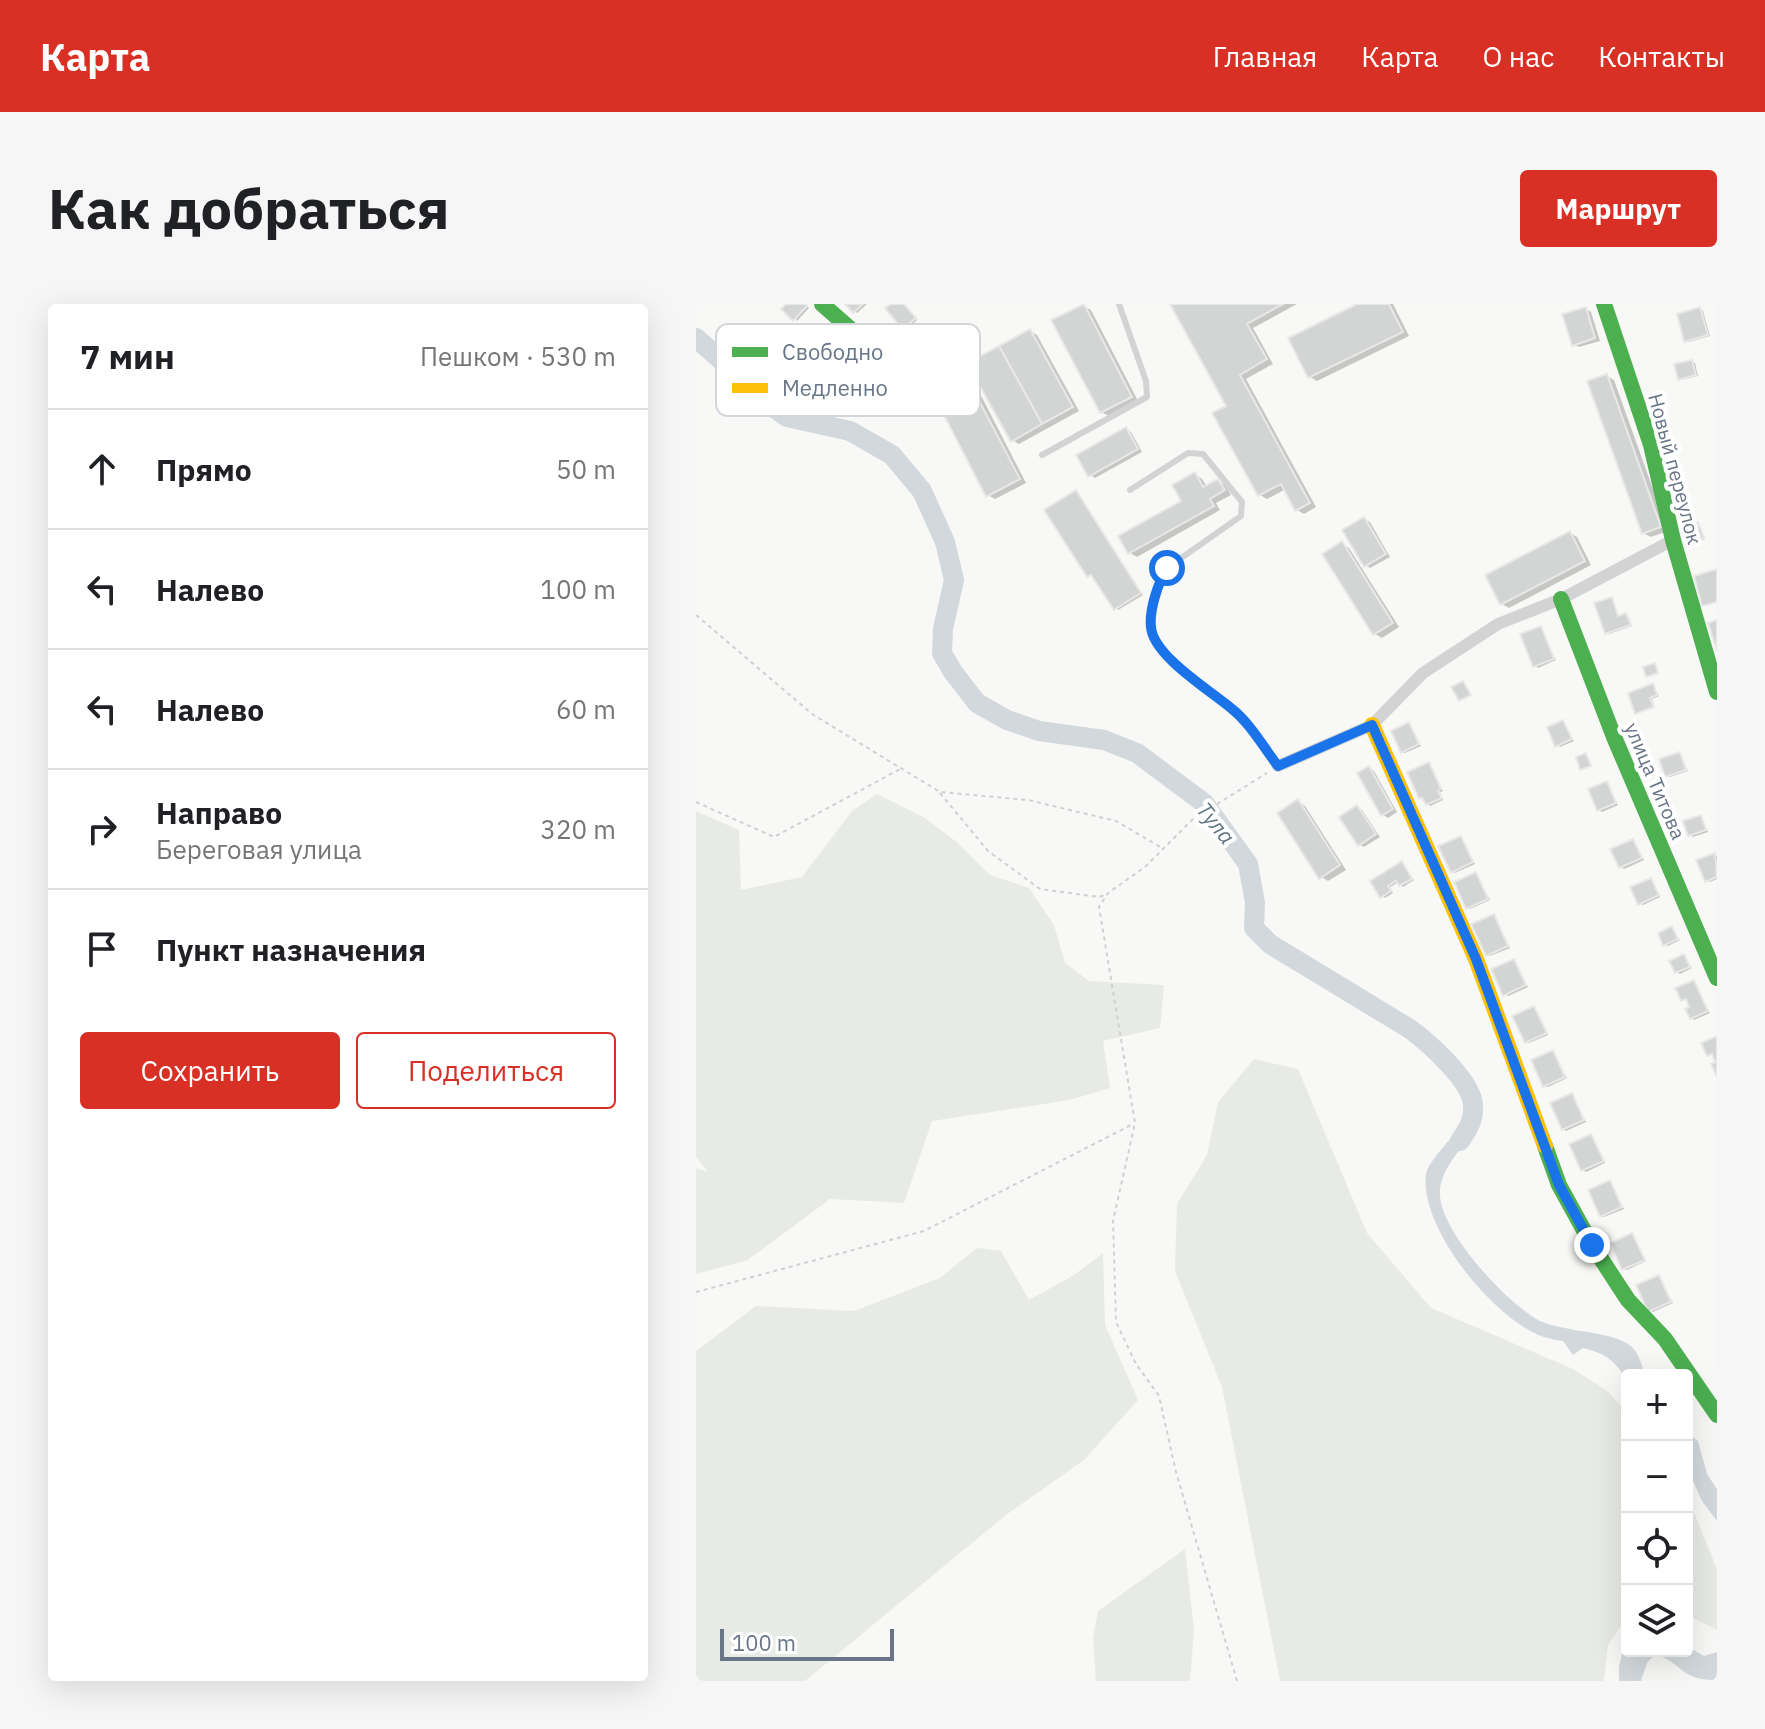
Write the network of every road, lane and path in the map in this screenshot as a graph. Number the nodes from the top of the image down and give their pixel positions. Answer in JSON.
{"nodes":[{"id":1,"x":822,"y":304,"type":"edge"},
{"id":2,"x":1119,"y":304,"type":"edge"},
{"id":3,"x":1604,"y":304,"type":"edge"},
{"id":4,"x":845,"y":324,"type":"edge"},
{"id":5,"x":1042,"y":455,"type":"dead end"},
{"id":6,"x":1130,"y":490,"type":"dead end"},
{"id":7,"x":1673,"y":540,"type":"junction"},
{"id":8,"x":1561,"y":599,"type":"junction"},
{"id":9,"x":696,"y":615,"type":"edge"},
{"id":10,"x":1717,"y":692,"type":"edge"},
{"id":11,"x":1372,"y":725,"type":"junction"},
{"id":12,"x":1278,"y":766,"type":"junction"},
{"id":13,"x":902,"y":768,"type":"junction"},
{"id":14,"x":940,"y":792,"type":"junction"},
{"id":15,"x":696,"y":802,"type":"edge"},
{"id":16,"x":1162,"y":848,"type":"junction"},
{"id":17,"x":1108,"y":893,"type":"junction"},
{"id":18,"x":1717,"y":978,"type":"edge"},
{"id":19,"x":1135,"y":1123,"type":"junction"},
{"id":20,"x":696,"y":1292,"type":"edge"},
{"id":21,"x":1717,"y":1415,"type":"edge"},
{"id":22,"x":1237,"y":1681,"type":"edge"}],
"edges":[{"from":1,"to":4,"type":"street"},
{"from":2,"to":5,"type":"lane"},
{"from":3,"to":7,"type":"street","name":"Новый переулок"},
{"from":6,"to":12,"type":"lane"},
{"from":7,"to":8,"type":"street"},
{"from":7,"to":10,"type":"street","name":"Новый переулок"},
{"from":8,"to":11,"type":"street"},
{"from":8,"to":18,"type":"street","name":"улица Титова"},
{"from":9,"to":13,"type":"path"},
{"from":11,"to":12,"type":"street"},
{"from":11,"to":21,"type":"street"},
{"from":12,"to":16,"type":"path"},
{"from":13,"to":14,"type":"path"},
{"from":13,"to":15,"type":"path"},
{"from":14,"to":16,"type":"path"},
{"from":14,"to":17,"type":"path"},
{"from":16,"to":17,"type":"path"},
{"from":17,"to":19,"type":"path"},
{"from":19,"to":20,"type":"path"},
{"from":19,"to":22,"type":"path"}]}
